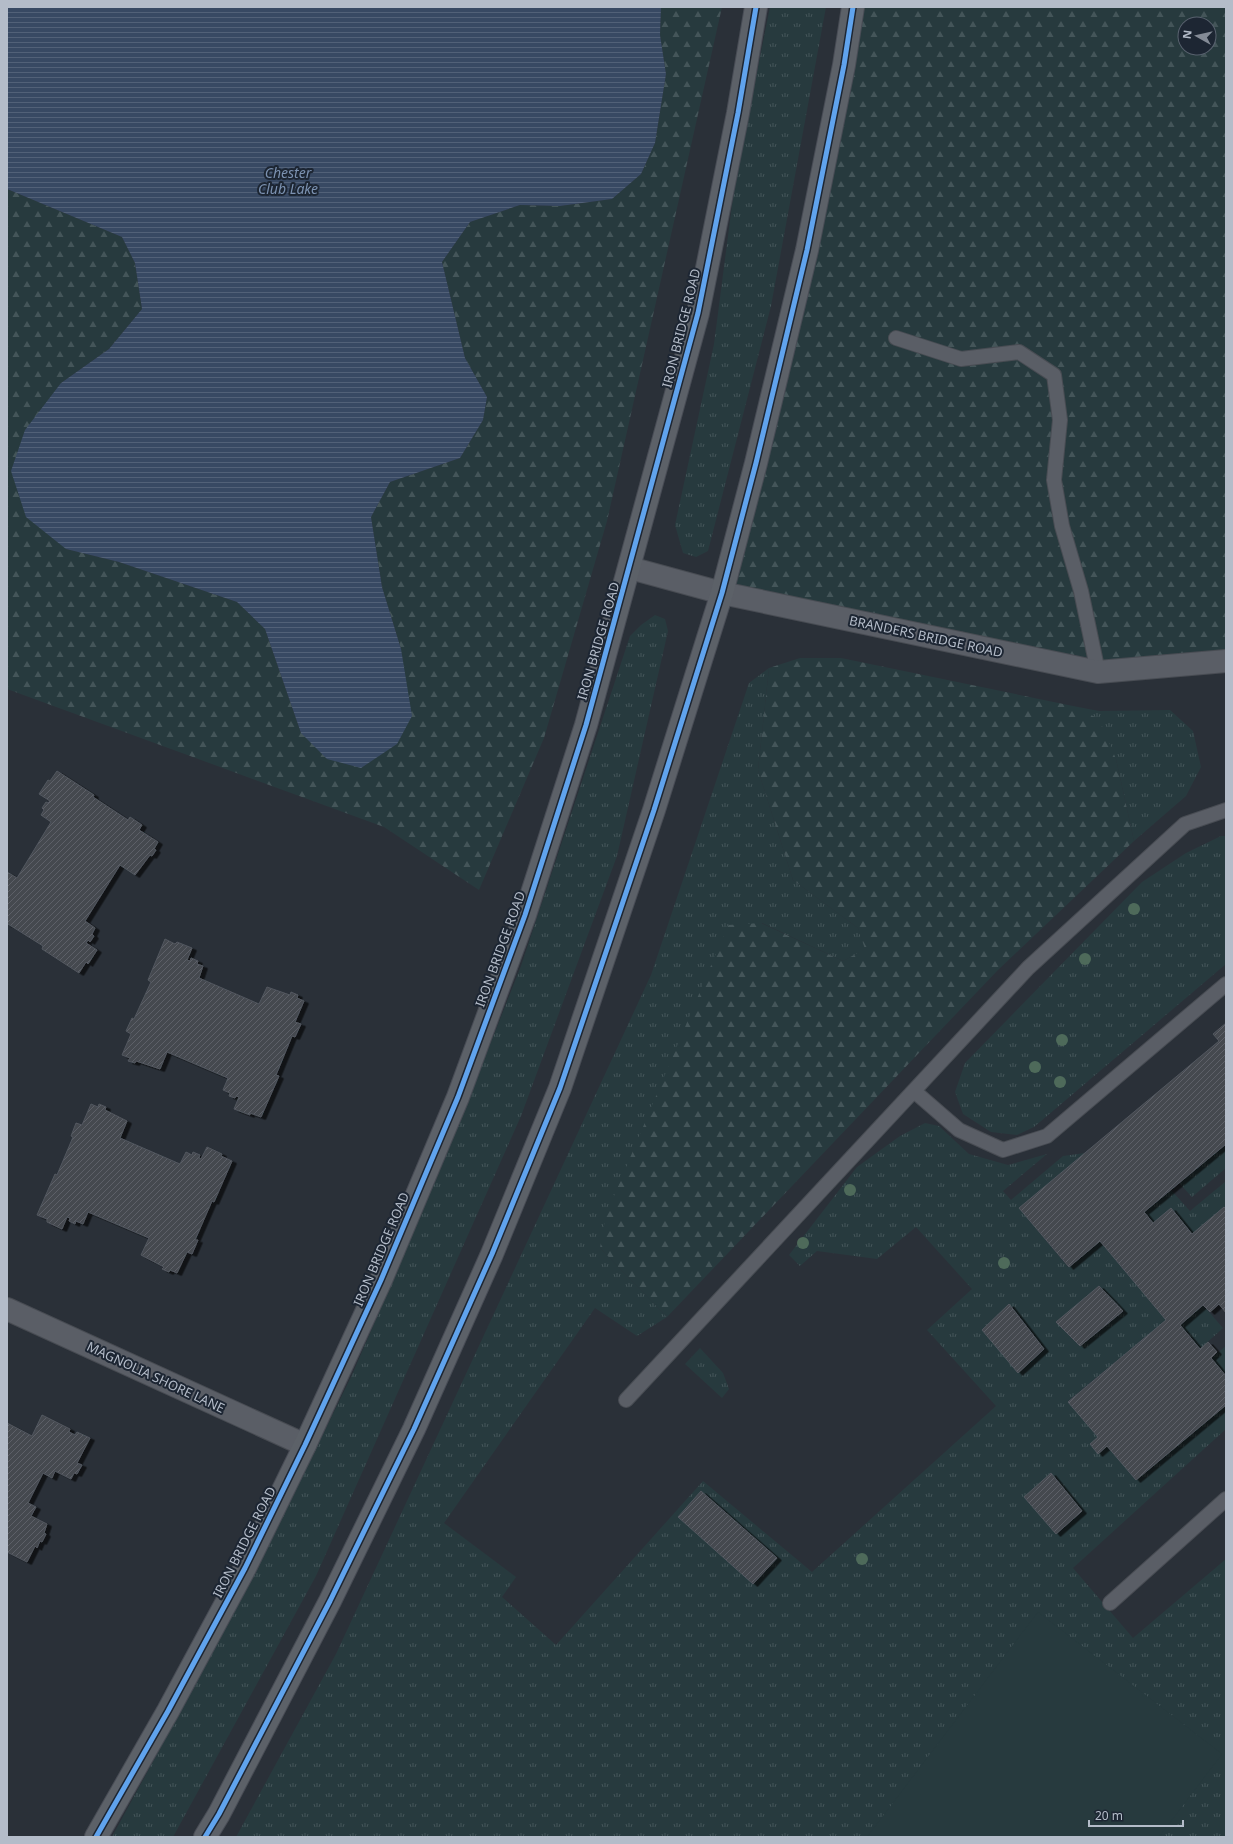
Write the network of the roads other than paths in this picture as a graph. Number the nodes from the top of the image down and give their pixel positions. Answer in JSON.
{"nodes":[{"id":1,"x":756,"y":7,"type":"edge"},
{"id":2,"x":853,"y":7,"type":"edge"},
{"id":3,"x":896,"y":338,"type":"dead end"},
{"id":4,"x":630,"y":568,"type":"junction"},
{"id":5,"x":722,"y":593,"type":"junction"},
{"id":6,"x":1226,"y":661,"type":"edge"},
{"id":7,"x":1098,"y":672,"type":"junction"},
{"id":8,"x":1226,"y":810,"type":"edge"},
{"id":9,"x":1226,"y":984,"type":"edge"},
{"id":10,"x":914,"y":1091,"type":"junction"},
{"id":11,"x":7,"y":1309,"type":"edge"},
{"id":12,"x":626,"y":1400,"type":"dead end"},
{"id":13,"x":305,"y":1445,"type":"junction"},
{"id":14,"x":1226,"y":1499,"type":"edge"},
{"id":15,"x":1110,"y":1603,"type":"dead end"},
{"id":16,"x":96,"y":1837,"type":"edge"},
{"id":17,"x":205,"y":1837,"type":"edge"}],
"edges":[{"from":1,"to":4,"type":"main road","name":"IRON BRIDGE ROAD"},
{"from":2,"to":5,"type":"main road"},
{"from":3,"to":7,"type":"lane"},
{"from":4,"to":5,"type":"street","name":"BRANDERS BRIDGE ROAD"},
{"from":4,"to":13,"type":"main road","name":"IRON BRIDGE ROAD"},
{"from":5,"to":7,"type":"street","name":"BRANDERS BRIDGE ROAD"},
{"from":5,"to":17,"type":"main road"},
{"from":6,"to":7,"type":"street","name":"BRANDERS BRIDGE ROAD"},
{"from":8,"to":10,"type":"lane"},
{"from":9,"to":10,"type":"lane"},
{"from":10,"to":12,"type":"lane"},
{"from":11,"to":13,"type":"street","name":"MAGNOLIA SHORE LANE"},
{"from":13,"to":16,"type":"main road","name":"IRON BRIDGE ROAD"},
{"from":14,"to":15,"type":"lane"}]}
